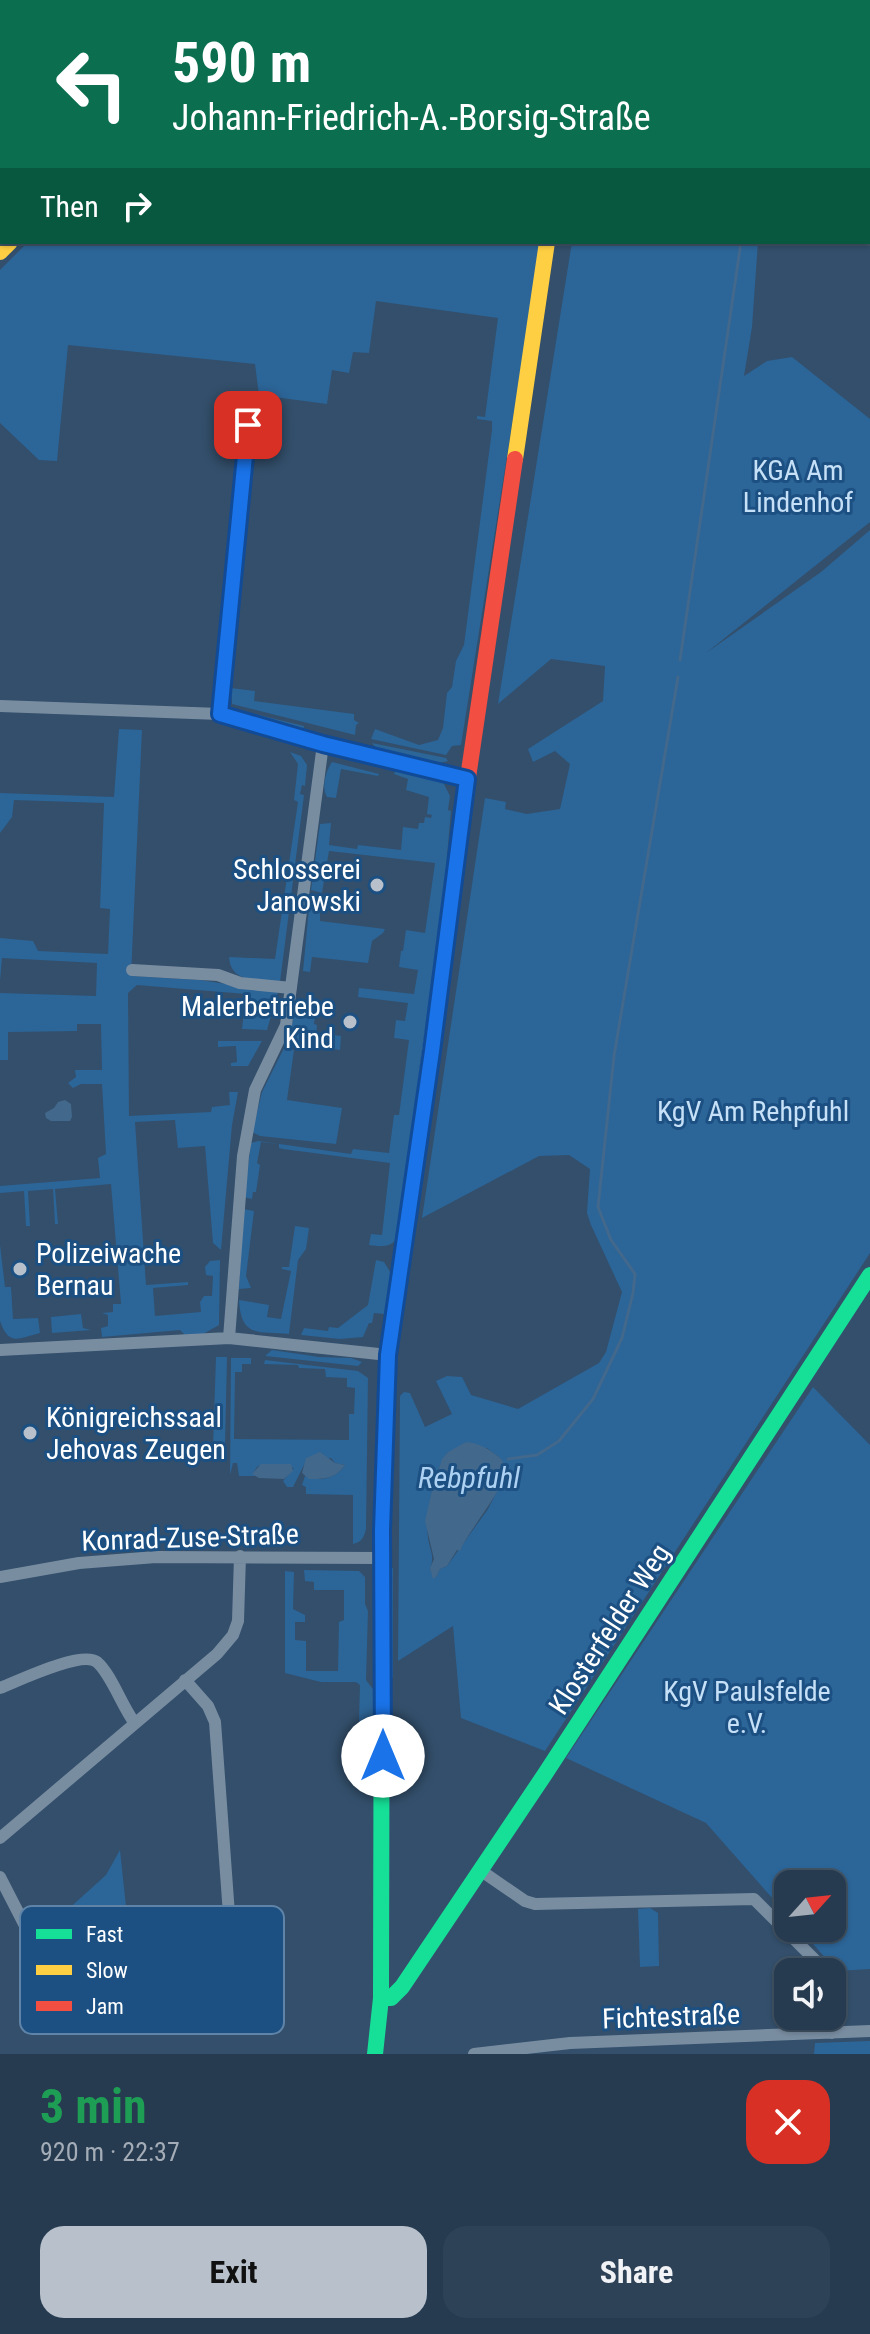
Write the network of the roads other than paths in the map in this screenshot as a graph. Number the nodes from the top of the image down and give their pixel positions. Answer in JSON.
{"nodes":[{"id":1,"x":547,"y":244,"type":"edge"},
{"id":2,"x":251,"y":399,"type":"dead end"},
{"id":3,"x":0,"y":706,"type":"edge"},
{"id":4,"x":220,"y":714,"type":"junction"},
{"id":5,"x":323,"y":744,"type":"junction"},
{"id":6,"x":467,"y":779,"type":"junction"},
{"id":7,"x":132,"y":970,"type":"dead end"},
{"id":8,"x":291,"y":988,"type":"junction"},
{"id":9,"x":870,"y":1275,"type":"edge"},
{"id":10,"x":229,"y":1338,"type":"junction"},
{"id":11,"x":0,"y":1350,"type":"edge"},
{"id":12,"x":388,"y":1355,"type":"junction"},
{"id":13,"x":240,"y":1556,"type":"junction"},
{"id":14,"x":382,"y":1558,"type":"junction"},
{"id":15,"x":0,"y":1577,"type":"edge"},
{"id":16,"x":185,"y":1680,"type":"junction"},
{"id":17,"x":0,"y":1688,"type":"edge"},
{"id":18,"x":134,"y":1722,"type":"junction"},
{"id":19,"x":0,"y":1838,"type":"edge"},
{"id":20,"x":480,"y":1870,"type":"junction"},
{"id":21,"x":0,"y":1877,"type":"edge"},
{"id":22,"x":228,"y":1906,"type":"edge"},
{"id":23,"x":20,"y":1916,"type":"edge"},
{"id":24,"x":813,"y":1958,"type":"edge"},
{"id":25,"x":381,"y":1998,"type":"junction"},
{"id":26,"x":832,"y":2030,"type":"edge"},
{"id":27,"x":870,"y":2031,"type":"edge"},
{"id":28,"x":832,"y":2033,"type":"junction"},
{"id":29,"x":375,"y":2054,"type":"edge"},
{"id":30,"x":474,"y":2054,"type":"edge"}],
"edges":[{"from":1,"to":6,"type":"main road"},
{"from":2,"to":4,"type":"street"},
{"from":3,"to":4,"type":"street"},
{"from":4,"to":5,"type":"street"},
{"from":5,"to":6,"type":"street"},
{"from":5,"to":8,"type":"street"},
{"from":6,"to":12,"type":"main road"},
{"from":7,"to":8,"type":"street"},
{"from":8,"to":10,"type":"street"},
{"from":9,"to":20,"type":"main road","name":"Klosterfelder Weg"},
{"from":10,"to":11,"type":"street"},
{"from":10,"to":12,"type":"street"},
{"from":12,"to":14,"type":"main road"},
{"from":13,"to":14,"type":"street","name":"Konrad-Zuse-Straße"},
{"from":13,"to":15,"type":"street","name":"Konrad-Zuse-Straße"},
{"from":13,"to":16,"type":"street"},
{"from":14,"to":25,"type":"main road"},
{"from":16,"to":18,"type":"street"},
{"from":16,"to":22,"type":"street"},
{"from":17,"to":18,"type":"street"},
{"from":18,"to":19,"type":"street"},
{"from":20,"to":24,"type":"street"},
{"from":20,"to":25,"type":"main road","name":"Klosterfelder Weg"},
{"from":21,"to":23,"type":"street"},
{"from":25,"to":29,"type":"main road"},
{"from":26,"to":28,"type":"street"},
{"from":27,"to":28,"type":"street","name":"Fichtestraße"},
{"from":28,"to":30,"type":"street","name":"Fichtestraße"}]}
